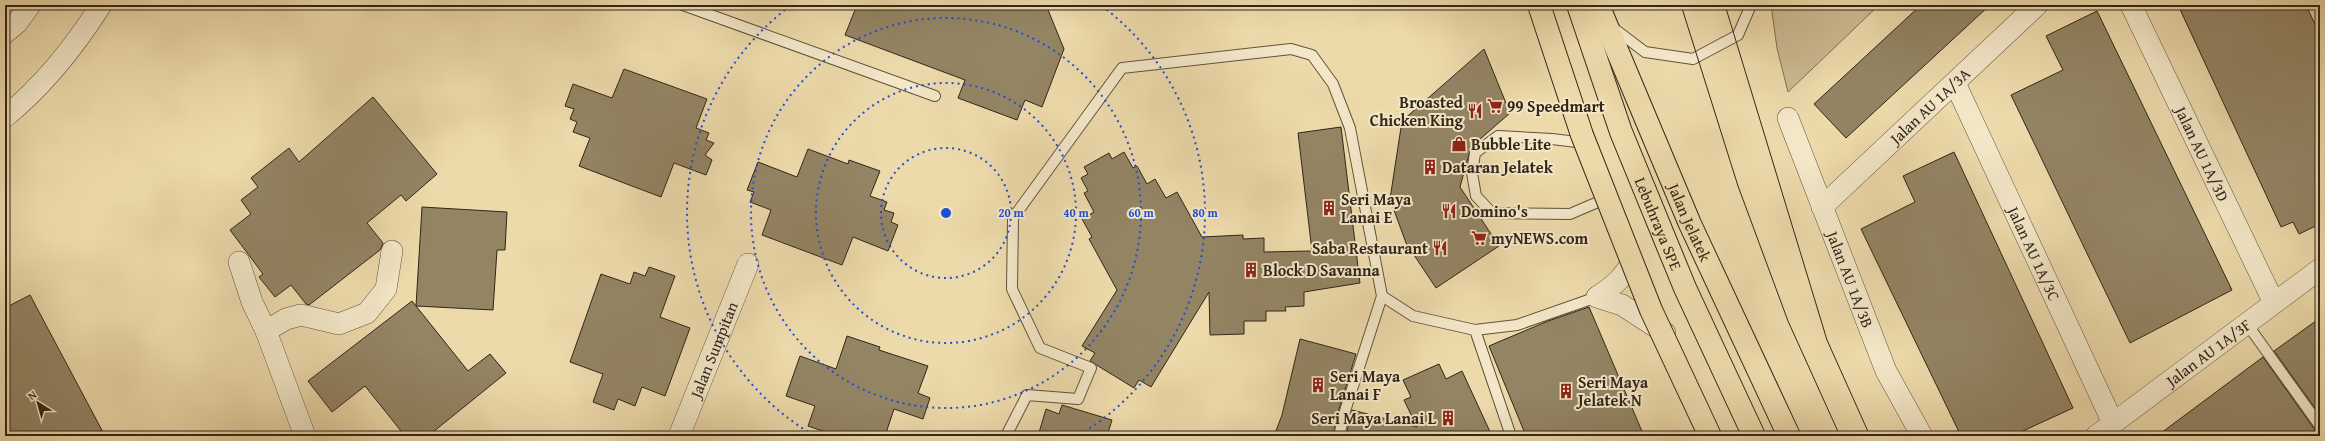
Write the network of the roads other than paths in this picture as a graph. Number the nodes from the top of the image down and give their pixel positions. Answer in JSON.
{"nodes":[{"id":1,"x":30,"y":5,"type":"edge"},
{"id":2,"x":101,"y":5,"type":"edge"},
{"id":3,"x":681,"y":5,"type":"edge"},
{"id":4,"x":1540,"y":5,"type":"edge"},
{"id":5,"x":1578,"y":5,"type":"edge"},
{"id":6,"x":1751,"y":5,"type":"edge"},
{"id":7,"x":2037,"y":5,"type":"edge"},
{"id":8,"x":2131,"y":5,"type":"edge"},
{"id":9,"x":1602,"y":14,"type":"edge"},
{"id":10,"x":5,"y":33,"type":"edge"},
{"id":11,"x":1955,"y":83,"type":"junction"},
{"id":12,"x":935,"y":96,"type":"dead end"},
{"id":13,"x":5,"y":117,"type":"edge"},
{"id":14,"x":1788,"y":118,"type":"dead end"},
{"id":15,"x":1587,"y":143,"type":"junction"},
{"id":16,"x":1605,"y":199,"type":"junction"},
{"id":17,"x":1822,"y":207,"type":"junction"},
{"id":18,"x":392,"y":251,"type":"dead end"},
{"id":19,"x":1632,"y":261,"type":"junction"},
{"id":20,"x":239,"y":262,"type":"dead end"},
{"id":21,"x":748,"y":264,"type":"dead end"},
{"id":22,"x":2320,"y":269,"type":"edge"},
{"id":23,"x":1382,"y":296,"type":"junction"},
{"id":24,"x":1597,"y":297,"type":"junction"},
{"id":25,"x":2274,"y":303,"type":"junction"},
{"id":26,"x":2247,"y":324,"type":"junction"},
{"id":27,"x":1475,"y":330,"type":"junction"},
{"id":28,"x":266,"y":331,"type":"junction"},
{"id":29,"x":1665,"y":333,"type":"junction"},
{"id":30,"x":2113,"y":423,"type":"junction"},
{"id":31,"x":2320,"y":426,"type":"edge"},
{"id":32,"x":305,"y":436,"type":"edge"},
{"id":33,"x":679,"y":436,"type":"edge"},
{"id":34,"x":1006,"y":436,"type":"edge"},
{"id":35,"x":1339,"y":436,"type":"edge"},
{"id":36,"x":1511,"y":436,"type":"edge"},
{"id":37,"x":1711,"y":436,"type":"edge"},
{"id":38,"x":1754,"y":436,"type":"edge"},
{"id":39,"x":1788,"y":436,"type":"edge"},
{"id":40,"x":1922,"y":436,"type":"edge"},
{"id":41,"x":2096,"y":436,"type":"edge"}],
"edges":[{"from":1,"to":10,"type":"street"},
{"from":2,"to":13,"type":"street"},
{"from":3,"to":12,"type":"lane"},
{"from":4,"to":15,"type":"main road"},
{"from":4,"to":37,"type":"main road","bridge":true},
{"from":5,"to":38,"type":"main road","name":"Lebuhraya SPE"},
{"from":6,"to":9,"type":"lane"},
{"from":7,"to":11,"type":"street","name":"Jalan AU 1A/3A"},
{"from":8,"to":25,"type":"street","name":"Jalan AU 1A/3D"},
{"from":9,"to":39,"type":"main road","name":"Jalan Jelatek"},
{"from":11,"to":17,"type":"street","name":"Jalan AU 1A/3A"},
{"from":11,"to":30,"type":"street","name":"Jalan AU 1A/3C"},
{"from":14,"to":17,"type":"street","name":"Jalan AU 1A/3B"},
{"from":15,"to":16,"type":"main road"},
{"from":15,"to":16,"type":"lane"},
{"from":16,"to":19,"type":"main road"},
{"from":17,"to":40,"type":"street","name":"Jalan AU 1A/3B"},
{"from":18,"to":28,"type":"street"},
{"from":19,"to":24,"type":"street"},
{"from":19,"to":29,"type":"main road"},
{"from":20,"to":28,"type":"street"},
{"from":21,"to":33,"type":"street","name":"Jalan Sumpitan"},
{"from":22,"to":25,"type":"street","name":"Jalan AU 1A/3F"},
{"from":23,"to":27,"type":"lane"},
{"from":23,"to":34,"type":"lane"},
{"from":23,"to":35,"type":"lane"},
{"from":24,"to":27,"type":"lane"},
{"from":24,"to":29,"type":"street"},
{"from":25,"to":26,"type":"street","name":"Jalan AU 1A/3F"},
{"from":26,"to":30,"type":"street","name":"Jalan AU 1A/3F"},
{"from":26,"to":31,"type":"lane"},
{"from":27,"to":36,"type":"lane"},
{"from":28,"to":32,"type":"street"},
{"from":29,"to":37,"type":"main road"},
{"from":30,"to":41,"type":"street","name":"Jalan AU 1A/3F"}]}
